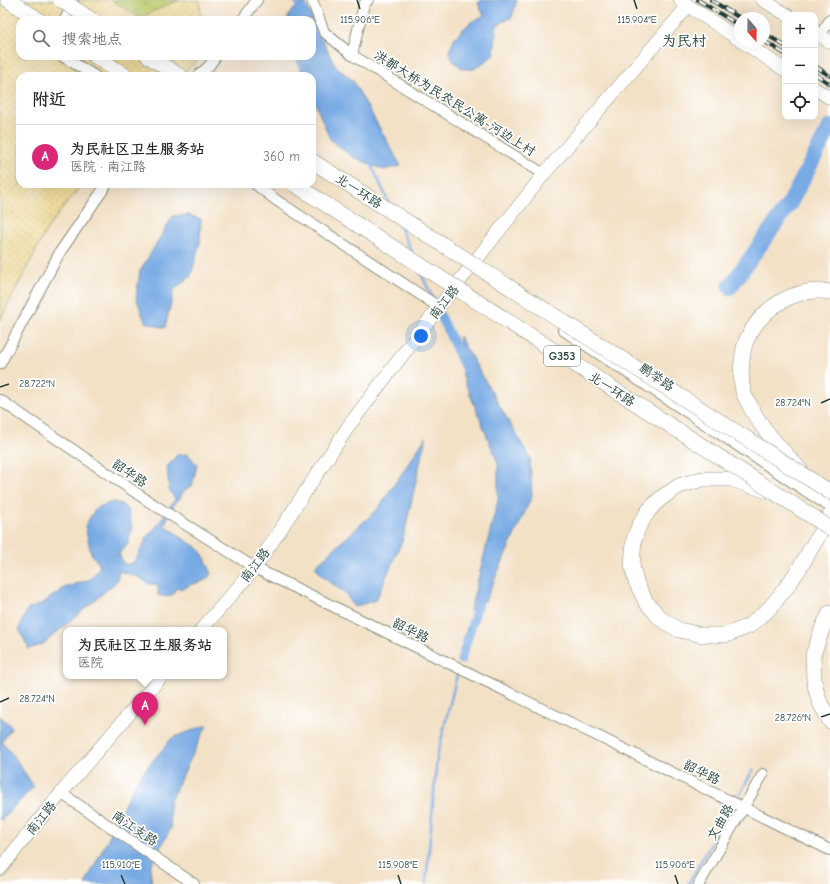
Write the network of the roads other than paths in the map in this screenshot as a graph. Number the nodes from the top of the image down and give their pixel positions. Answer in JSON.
{"nodes":[{"id":1,"x":8,"y":0,"type":"edge"},
{"id":2,"x":61,"y":0,"type":"edge"},
{"id":3,"x":74,"y":0,"type":"edge"},
{"id":4,"x":257,"y":0,"type":"edge"},
{"id":5,"x":312,"y":0,"type":"edge"},
{"id":6,"x":368,"y":0,"type":"edge"},
{"id":7,"x":763,"y":0,"type":"edge"},
{"id":8,"x":684,"y":3,"type":"edge"},
{"id":9,"x":782,"y":12,"type":"edge"},
{"id":10,"x":33,"y":16,"type":"edge"},
{"id":11,"x":67,"y":16,"type":"edge"},
{"id":12,"x":86,"y":16,"type":"edge"},
{"id":13,"x":245,"y":16,"type":"edge"},
{"id":14,"x":830,"y":20,"type":"edge"},
{"id":15,"x":734,"y":36,"type":"edge"},
{"id":16,"x":822,"y":36,"type":"edge"},
{"id":17,"x":752,"y":48,"type":"edge"},
{"id":18,"x":352,"y":55,"type":"junction"},
{"id":19,"x":69,"y":60,"type":"edge"},
{"id":20,"x":101,"y":60,"type":"edge"},
{"id":21,"x":154,"y":60,"type":"edge"},
{"id":22,"x":213,"y":60,"type":"edge"},
{"id":23,"x":782,"y":68,"type":"edge"},
{"id":24,"x":88,"y":72,"type":"edge"},
{"id":25,"x":120,"y":72,"type":"edge"},
{"id":26,"x":174,"y":72,"type":"edge"},
{"id":27,"x":202,"y":72,"type":"edge"},
{"id":28,"x":818,"y":91,"type":"edge"},
{"id":29,"x":830,"y":98,"type":"edge"},
{"id":30,"x":316,"y":164,"type":"edge"},
{"id":31,"x":544,"y":174,"type":"junction"},
{"id":32,"x":104,"y":188,"type":"edge"},
{"id":33,"x":260,"y":188,"type":"edge"},
{"id":34,"x":300,"y":188,"type":"edge"},
{"id":35,"x":470,"y":268,"type":"junction"},
{"id":36,"x":830,"y":292,"type":"edge"},
{"id":37,"x":439,"y":307,"type":"junction"},
{"id":38,"x":0,"y":364,"type":"edge"},
{"id":39,"x":0,"y":400,"type":"edge"},
{"id":40,"x":806,"y":477,"type":"junction"},
{"id":41,"x":830,"y":492,"type":"edge"},
{"id":42,"x":777,"y":494,"type":"junction"},
{"id":43,"x":830,"y":507,"type":"edge"},
{"id":44,"x":830,"y":516,"type":"edge"},
{"id":45,"x":830,"y":528,"type":"edge"},
{"id":46,"x":255,"y":568,"type":"junction"},
{"id":47,"x":830,"y":613,"type":"edge"},
{"id":48,"x":205,"y":627,"type":"edge"},
{"id":49,"x":159,"y":679,"type":"edge"},
{"id":50,"x":830,"y":721,"type":"edge"},
{"id":51,"x":763,"y":774,"type":"dead end"},
{"id":52,"x":61,"y":793,"type":"junction"},
{"id":53,"x":744,"y":807,"type":"junction"},
{"id":54,"x":830,"y":850,"type":"edge"},
{"id":55,"x":0,"y":869,"type":"edge"},
{"id":56,"x":194,"y":884,"type":"edge"},
{"id":57,"x":699,"y":884,"type":"edge"}],
"edges":[{"from":1,"to":10,"type":"highway"},
{"from":2,"to":12,"type":"highway","bridge":true},
{"from":3,"to":11,"type":"street"},
{"from":4,"to":13,"type":"street"},
{"from":5,"to":18,"type":"street","name":"洪都大桥为民农民公寓-河边上村"},
{"from":6,"to":18,"type":"street"},
{"from":7,"to":9,"type":"main road"},
{"from":8,"to":15,"type":"main road"},
{"from":8,"to":31,"type":"main road","name":"南江路"},
{"from":14,"to":16,"type":"street"},
{"from":17,"to":23,"type":"main road"},
{"from":18,"to":31,"type":"street","name":"洪都大桥为民农民公寓-河边上村"},
{"from":19,"to":24,"type":"street"},
{"from":20,"to":25,"type":"highway"},
{"from":21,"to":26,"type":"highway"},
{"from":22,"to":27,"type":"street"},
{"from":28,"to":29,"type":"main road"},
{"from":30,"to":40,"type":"highway","name":"北一环路","number":"G353","bridge":true},
{"from":31,"to":35,"type":"main road","name":"南江路"},
{"from":32,"to":38,"type":"street"},
{"from":33,"to":37,"type":"street"},
{"from":34,"to":42,"type":"highway","name":"北一环路","number":"G353","bridge":true},
{"from":35,"to":37,"type":"main road","name":"南江路"},
{"from":35,"to":43,"type":"street","name":"鹏举路"},
{"from":36,"to":40,"type":"highway","bridge":true},
{"from":37,"to":46,"type":"main road","name":"南江路"},
{"from":39,"to":46,"type":"street","name":"韶华路"},
{"from":40,"to":41,"type":"highway","name":"北一环路","number":"G353","bridge":true},
{"from":42,"to":44,"type":"highway","bridge":true},
{"from":42,"to":45,"type":"highway","name":"北一环路","number":"G353","bridge":true},
{"from":46,"to":48,"type":"main road","name":"南江路"},
{"from":46,"to":53,"type":"street","name":"韶华路"},
{"from":47,"to":50,"type":"highway"},
{"from":49,"to":52,"type":"main road","name":"南江路"},
{"from":51,"to":53,"type":"street","name":"文曲路"},
{"from":52,"to":55,"type":"main road","name":"南江路"},
{"from":52,"to":56,"type":"street","name":"南江支路"},
{"from":53,"to":54,"type":"street","name":"韶华路"},
{"from":53,"to":57,"type":"street","name":"文曲路"}]}
